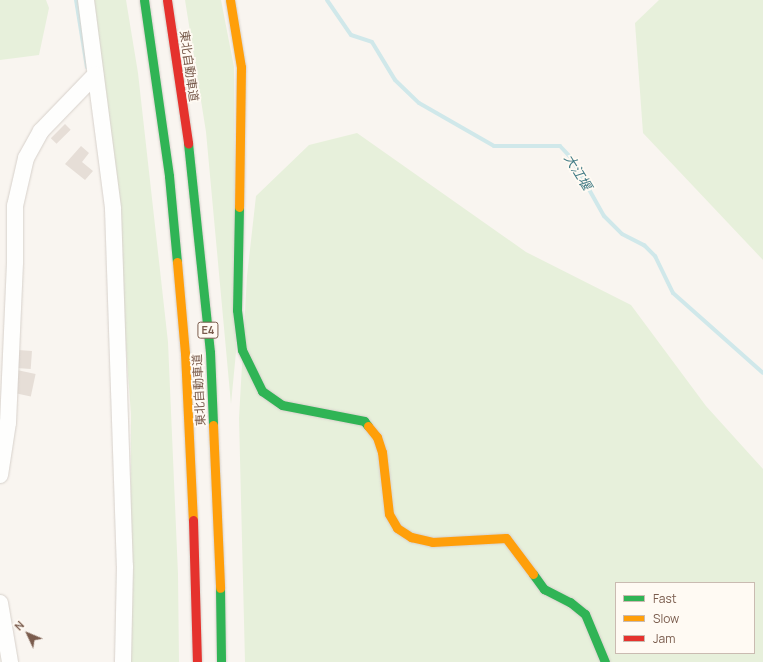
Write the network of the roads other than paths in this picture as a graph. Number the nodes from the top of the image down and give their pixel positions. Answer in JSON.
{"nodes":[{"id":1,"x":86,"y":0,"type":"edge"},
{"id":2,"x":144,"y":0,"type":"edge"},
{"id":3,"x":167,"y":0,"type":"edge"},
{"id":4,"x":230,"y":0,"type":"edge"},
{"id":5,"x":95,"y":75,"type":"junction"},
{"id":6,"x":0,"y":475,"type":"edge"},
{"id":7,"x":0,"y":603,"type":"edge"},
{"id":8,"x":10,"y":662,"type":"edge"},
{"id":9,"x":123,"y":662,"type":"edge"},
{"id":10,"x":197,"y":662,"type":"edge"},
{"id":11,"x":220,"y":662,"type":"edge"},
{"id":12,"x":605,"y":662,"type":"edge"}],
"edges":[{"from":1,"to":5,"type":"street"},
{"from":2,"to":10,"type":"main road","name":"東北自動車道","number":"E4"},
{"from":3,"to":11,"type":"main road","name":"東北自動車道","number":"E4"},
{"from":4,"to":12,"type":"main road"},
{"from":5,"to":6,"type":"street"},
{"from":5,"to":9,"type":"street"},
{"from":7,"to":8,"type":"street"}]}
